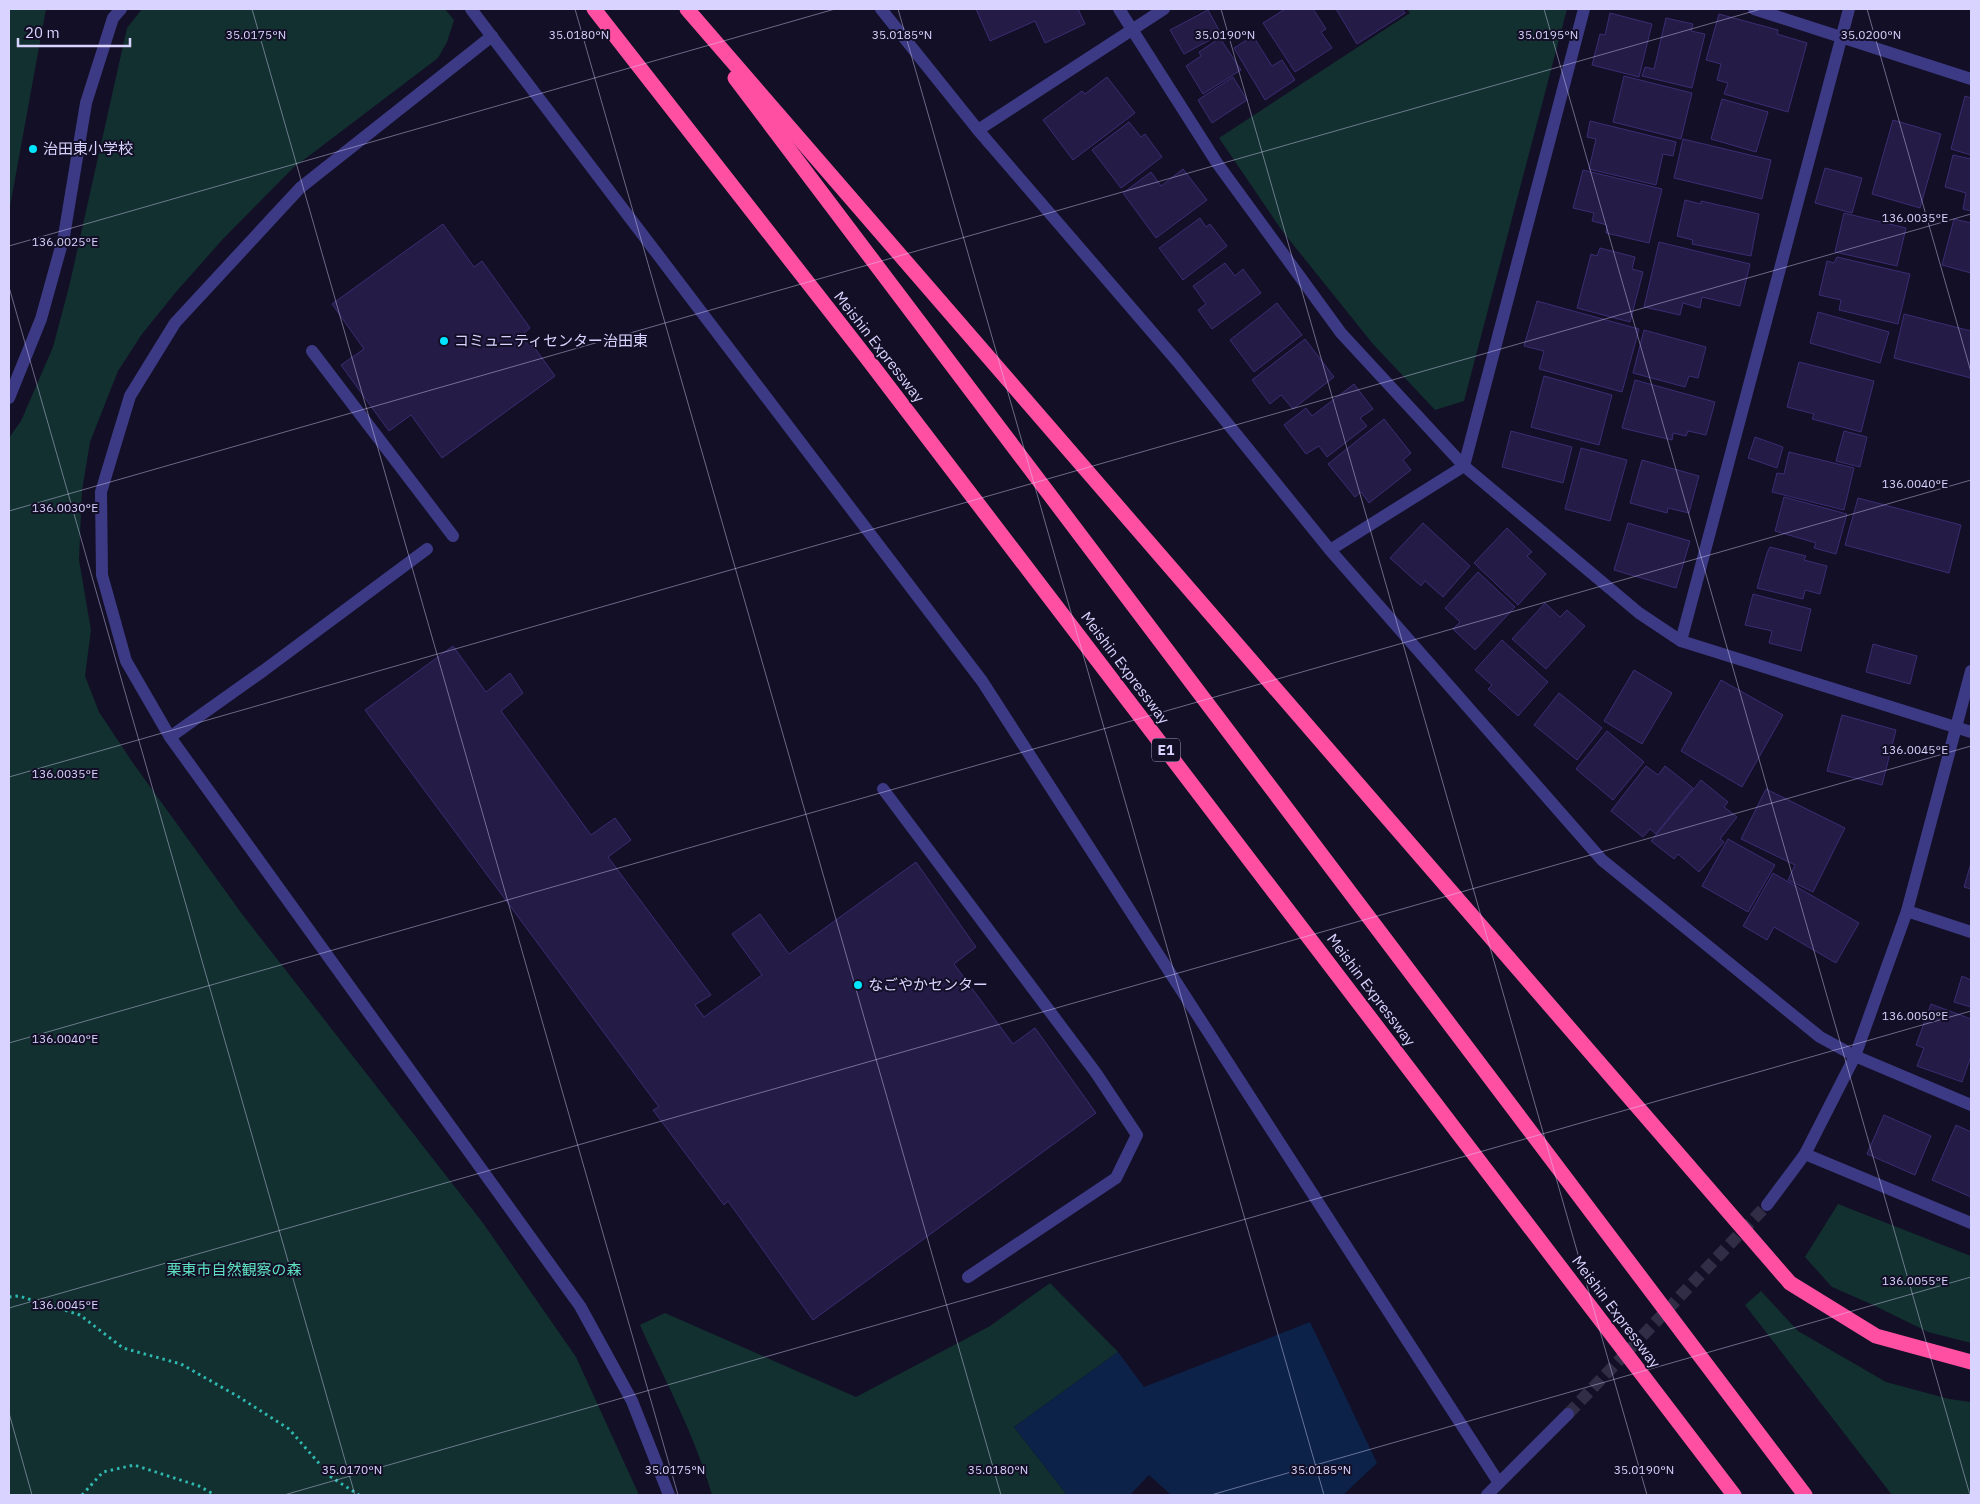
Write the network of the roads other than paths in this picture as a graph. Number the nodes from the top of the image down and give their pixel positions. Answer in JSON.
{"nodes":[{"id":1,"x":121,"y":9,"type":"edge"},
{"id":2,"x":471,"y":9,"type":"edge"},
{"id":3,"x":594,"y":9,"type":"edge"},
{"id":4,"x":683,"y":9,"type":"edge"},
{"id":5,"x":687,"y":9,"type":"edge"},
{"id":6,"x":881,"y":9,"type":"edge"},
{"id":7,"x":1119,"y":9,"type":"edge"},
{"id":8,"x":1164,"y":9,"type":"edge"},
{"id":9,"x":1584,"y":9,"type":"edge"},
{"id":10,"x":1754,"y":9,"type":"edge"},
{"id":11,"x":1849,"y":9,"type":"edge"},
{"id":12,"x":1132,"y":30,"type":"junction"},
{"id":13,"x":1842,"y":35,"type":"junction"},
{"id":14,"x":492,"y":36,"type":"junction"},
{"id":15,"x":1971,"y":79,"type":"edge"},
{"id":16,"x":978,"y":130,"type":"junction"},
{"id":17,"x":312,"y":350,"type":"dead end"},
{"id":18,"x":9,"y":398,"type":"edge"},
{"id":19,"x":1464,"y":466,"type":"junction"},
{"id":20,"x":453,"y":536,"type":"dead end"},
{"id":21,"x":427,"y":549,"type":"dead end"},
{"id":22,"x":1330,"y":550,"type":"junction"},
{"id":23,"x":1681,"y":641,"type":"junction"},
{"id":24,"x":1971,"y":671,"type":"edge"},
{"id":25,"x":1957,"y":728,"type":"junction"},
{"id":26,"x":1971,"y":732,"type":"edge"},
{"id":27,"x":170,"y":737,"type":"junction"},
{"id":28,"x":883,"y":789,"type":"dead end"},
{"id":29,"x":1907,"y":911,"type":"junction"},
{"id":30,"x":1971,"y":932,"type":"edge"},
{"id":31,"x":1856,"y":1056,"type":"junction"},
{"id":32,"x":1971,"y":1105,"type":"edge"},
{"id":33,"x":1805,"y":1154,"type":"junction"},
{"id":34,"x":1767,"y":1204,"type":"tunnel mouth"},
{"id":35,"x":1971,"y":1223,"type":"edge"},
{"id":36,"x":968,"y":1277,"type":"dead end"},
{"id":37,"x":1971,"y":1362,"type":"edge"},
{"id":38,"x":1568,"y":1414,"type":"tunnel mouth"},
{"id":39,"x":1499,"y":1483,"type":"junction"},
{"id":40,"x":669,"y":1495,"type":"edge"},
{"id":41,"x":1487,"y":1495,"type":"edge"},
{"id":42,"x":1734,"y":1495,"type":"edge"},
{"id":43,"x":1805,"y":1495,"type":"edge"}],
"edges":[{"from":1,"to":18,"type":"street"},
{"from":2,"to":14,"type":"street"},
{"from":3,"to":42,"type":"highway","name":"Meishin Expressway","number":"E1"},
{"from":4,"to":43,"type":"highway"},
{"from":5,"to":37,"type":"highway"},
{"from":6,"to":16,"type":"street"},
{"from":7,"to":12,"type":"street"},
{"from":8,"to":12,"type":"street"},
{"from":9,"to":19,"type":"street"},
{"from":10,"to":13,"type":"street"},
{"from":11,"to":13,"type":"street"},
{"from":12,"to":16,"type":"street"},
{"from":12,"to":19,"type":"street"},
{"from":13,"to":15,"type":"street"},
{"from":13,"to":23,"type":"street"},
{"from":14,"to":27,"type":"street"},
{"from":14,"to":39,"type":"street"},
{"from":16,"to":22,"type":"street"},
{"from":17,"to":20,"type":"street"},
{"from":19,"to":22,"type":"street"},
{"from":19,"to":23,"type":"street"},
{"from":21,"to":27,"type":"street"},
{"from":22,"to":31,"type":"street"},
{"from":23,"to":25,"type":"street"},
{"from":24,"to":25,"type":"street"},
{"from":25,"to":26,"type":"street"},
{"from":25,"to":29,"type":"street"},
{"from":27,"to":40,"type":"street"},
{"from":28,"to":36,"type":"street"},
{"from":29,"to":30,"type":"street"},
{"from":29,"to":31,"type":"street"},
{"from":31,"to":32,"type":"street"},
{"from":31,"to":33,"type":"street"},
{"from":33,"to":34,"type":"street"},
{"from":33,"to":35,"type":"street"},
{"from":38,"to":39,"type":"street"},
{"from":39,"to":41,"type":"street"}]}
